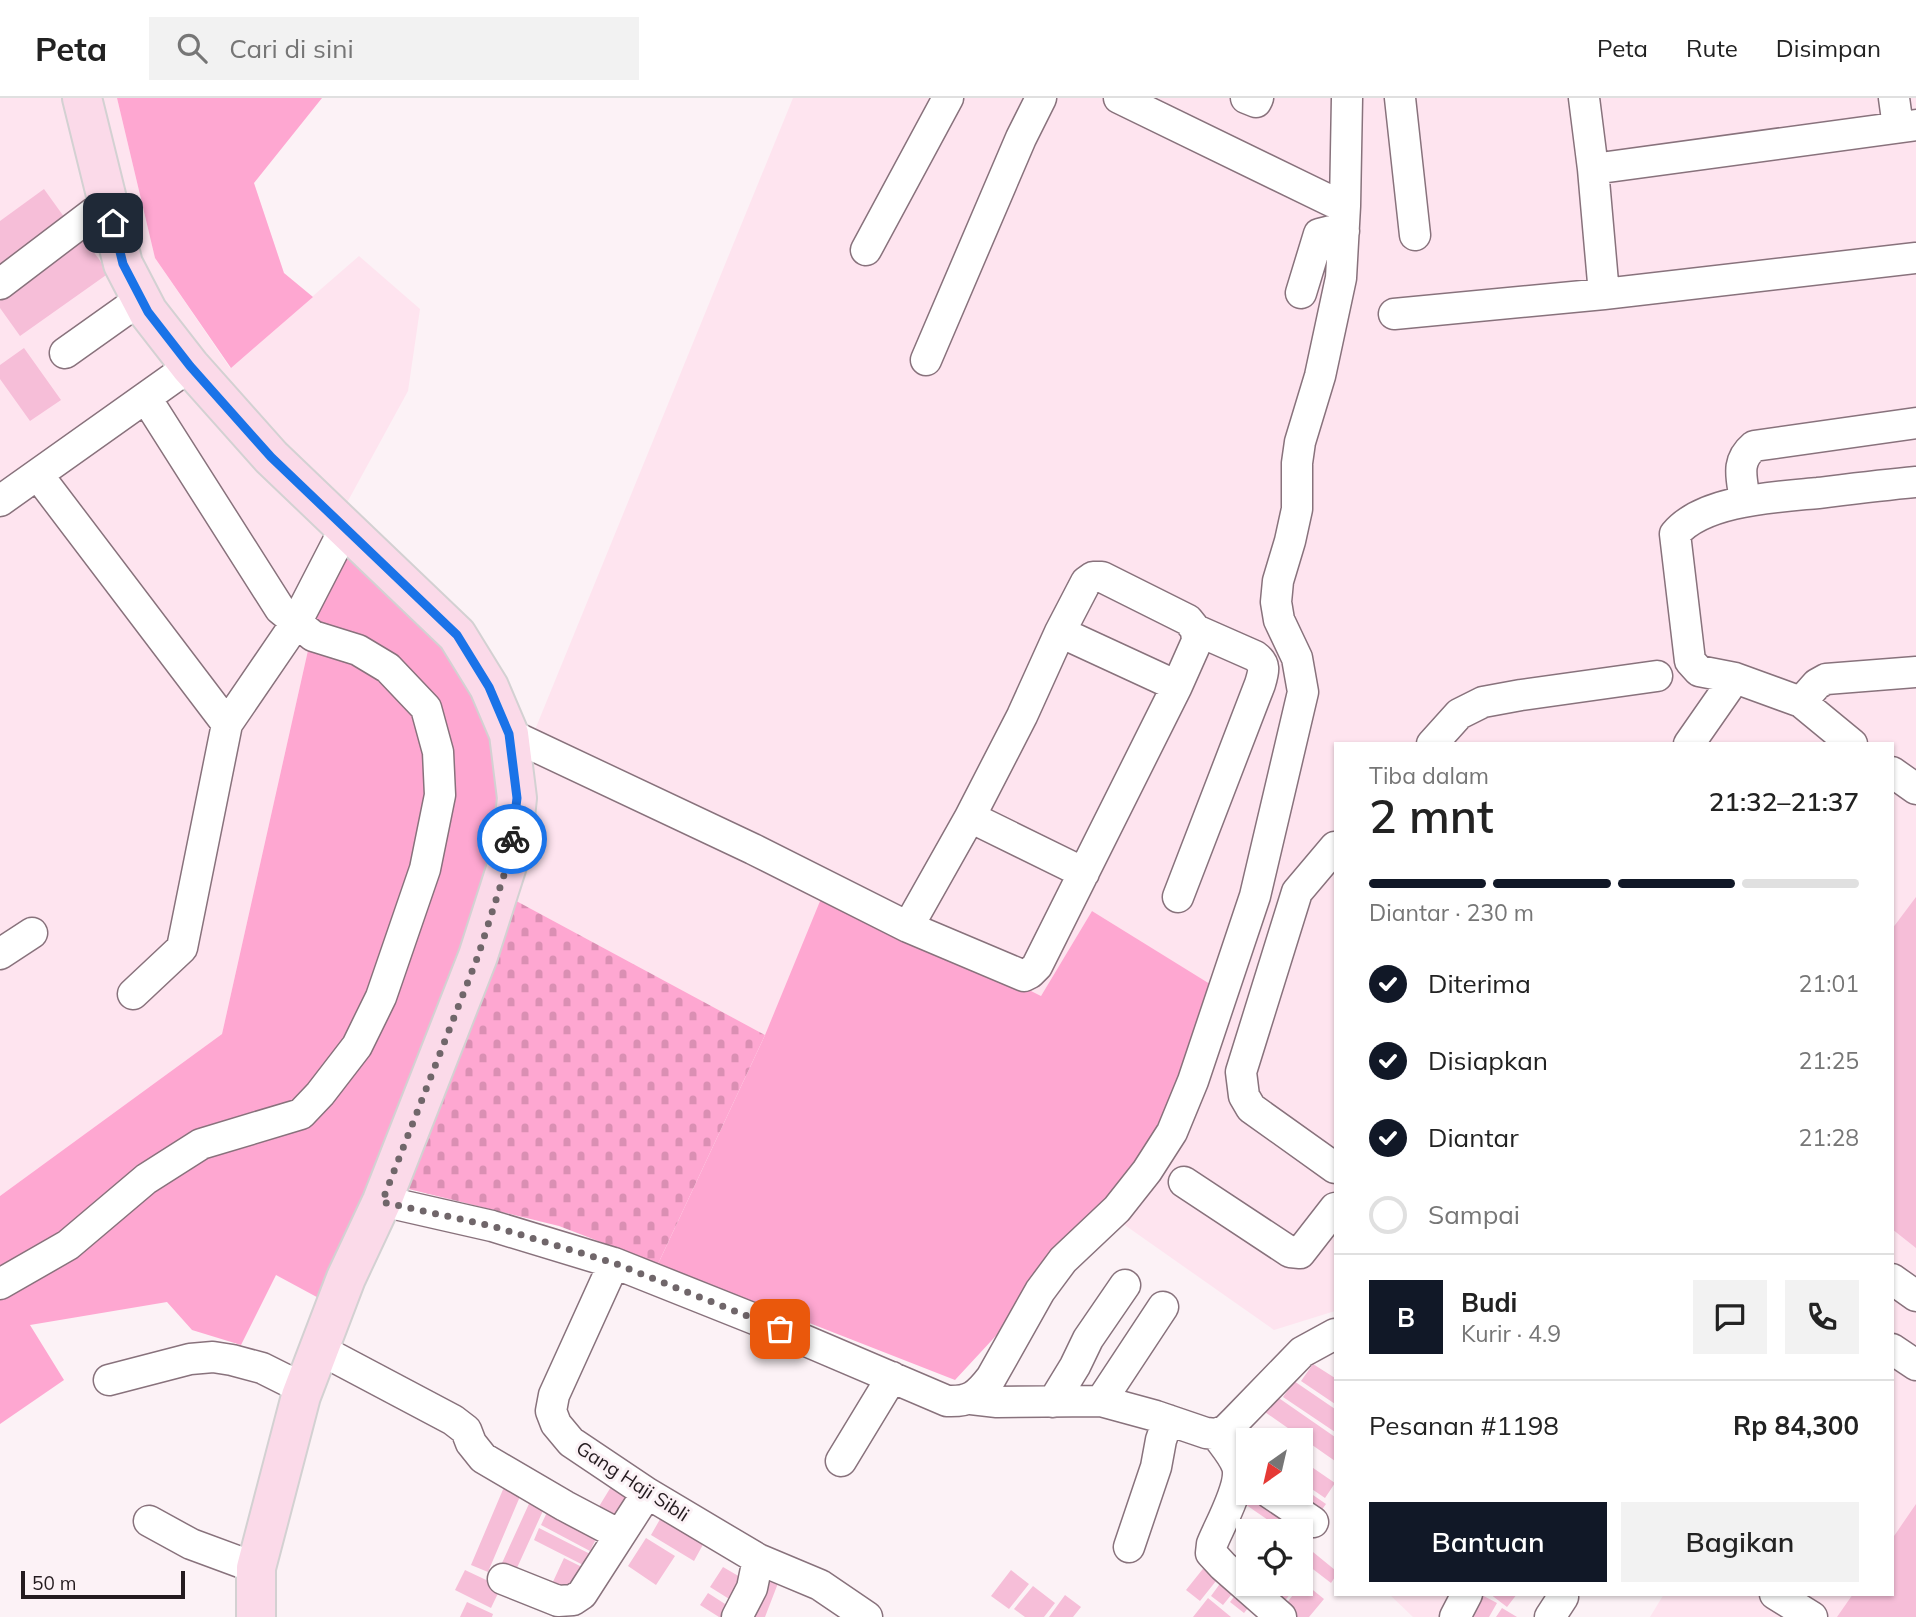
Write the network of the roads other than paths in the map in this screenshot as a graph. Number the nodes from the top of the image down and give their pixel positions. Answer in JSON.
{"nodes":[{"id":1,"x":82,"y":98,"type":"edge"},
{"id":2,"x":948,"y":98,"type":"edge"},
{"id":3,"x":1041,"y":98,"type":"edge"},
{"id":4,"x":1119,"y":98,"type":"edge"},
{"id":5,"x":1246,"y":98,"type":"edge"},
{"id":6,"x":1258,"y":98,"type":"edge"},
{"id":7,"x":1347,"y":98,"type":"edge"},
{"id":8,"x":1400,"y":98,"type":"edge"},
{"id":9,"x":1584,"y":98,"type":"edge"},
{"id":10,"x":1903,"y":117,"type":"edge"},
{"id":11,"x":1593,"y":170,"type":"junction"},
{"id":12,"x":108,"y":202,"type":"junction"},
{"id":13,"x":1344,"y":219,"type":"junction"},
{"id":14,"x":1415,"y":234,"type":"dead end"},
{"id":15,"x":866,"y":250,"type":"dead end"},
{"id":16,"x":1916,"y":258,"type":"edge"},
{"id":17,"x":0,"y":284,"type":"edge"},
{"id":18,"x":1301,"y":293,"type":"dead end"},
{"id":19,"x":1604,"y":294,"type":"junction"},
{"id":20,"x":141,"y":299,"type":"junction"},
{"id":21,"x":1394,"y":314,"type":"dead end"},
{"id":22,"x":65,"y":354,"type":"dead end"},
{"id":23,"x":926,"y":360,"type":"dead end"},
{"id":24,"x":190,"y":366,"type":"junction"},
{"id":25,"x":146,"y":398,"type":"junction"},
{"id":26,"x":1916,"y":422,"type":"edge"},
{"id":27,"x":38,"y":475,"type":"junction"},
{"id":28,"x":1916,"y":482,"type":"edge"},
{"id":29,"x":0,"y":501,"type":"edge"},
{"id":30,"x":1745,"y":501,"type":"junction"},
{"id":31,"x":345,"y":528,"type":"junction"},
{"id":32,"x":296,"y":624,"type":"junction"},
{"id":33,"x":1196,"y":631,"type":"junction"},
{"id":34,"x":1060,"y":632,"type":"junction"},
{"id":35,"x":1916,"y":672,"type":"edge"},
{"id":36,"x":1657,"y":676,"type":"dead end"},
{"id":37,"x":1735,"y":678,"type":"junction"},
{"id":38,"x":1177,"y":687,"type":"junction"},
{"id":39,"x":1801,"y":702,"type":"junction"},
{"id":40,"x":227,"y":724,"type":"junction"},
{"id":41,"x":509,"y":734,"type":"junction"},
{"id":42,"x":1434,"y":742,"type":"edge"},
{"id":43,"x":1690,"y":742,"type":"edge"},
{"id":44,"x":1850,"y":742,"type":"edge"},
{"id":45,"x":1894,"y":773,"type":"edge"},
{"id":46,"x":1916,"y":789,"type":"edge"},
{"id":47,"x":970,"y":817,"type":"junction"},
{"id":48,"x":1334,"y":848,"type":"edge"},
{"id":49,"x":1084,"y":873,"type":"junction"},
{"id":50,"x":1178,"y":897,"type":"dead end"},
{"id":51,"x":908,"y":927,"type":"junction"},
{"id":52,"x":32,"y":933,"type":"dead end"},
{"id":53,"x":0,"y":954,"type":"edge"},
{"id":54,"x":133,"y":994,"type":"dead end"},
{"id":55,"x":1334,"y":1167,"type":"edge"},
{"id":56,"x":1184,"y":1182,"type":"dead end"},
{"id":57,"x":382,"y":1202,"type":"junction"},
{"id":58,"x":1334,"y":1209,"type":"edge"},
{"id":59,"x":614,"y":1263,"type":"junction"},
{"id":60,"x":1894,"y":1280,"type":"edge"},
{"id":61,"x":0,"y":1284,"type":"edge"},
{"id":62,"x":1125,"y":1285,"type":"dead end"},
{"id":63,"x":1916,"y":1296,"type":"edge"},
{"id":64,"x":1163,"y":1307,"type":"dead end"},
{"id":65,"x":1334,"y":1335,"type":"edge"},
{"id":66,"x":319,"y":1349,"type":"junction"},
{"id":67,"x":1894,"y":1350,"type":"edge"},
{"id":68,"x":1916,"y":1365,"type":"edge"},
{"id":69,"x":892,"y":1377,"type":"junction"},
{"id":70,"x":109,"y":1380,"type":"dead end"},
{"id":71,"x":304,"y":1388,"type":"junction"},
{"id":72,"x":971,"y":1399,"type":"junction"},
{"id":73,"x":1101,"y":1401,"type":"junction"},
{"id":74,"x":1053,"y":1402,"type":"junction"},
{"id":75,"x":1168,"y":1420,"type":"junction"},
{"id":76,"x":1216,"y":1434,"type":"junction"},
{"id":77,"x":841,"y":1461,"type":"dead end"},
{"id":78,"x":1236,"y":1463,"type":"edge"},
{"id":79,"x":1236,"y":1487,"type":"edge"},
{"id":80,"x":647,"y":1493,"type":"junction"},
{"id":81,"x":1288,"y":1505,"type":"edge"},
{"id":82,"x":1309,"y":1519,"type":"edge"},
{"id":83,"x":149,"y":1521,"type":"dead end"},
{"id":84,"x":620,"y":1535,"type":"junction"},
{"id":85,"x":1129,"y":1547,"type":"dead end"},
{"id":86,"x":758,"y":1559,"type":"junction"},
{"id":87,"x":256,"y":1568,"type":"junction"},
{"id":88,"x":503,"y":1579,"type":"dead end"},
{"id":89,"x":1466,"y":1596,"type":"edge"},
{"id":90,"x":1778,"y":1596,"type":"edge"},
{"id":91,"x":256,"y":1617,"type":"edge"},
{"id":92,"x":737,"y":1617,"type":"edge"},
{"id":93,"x":867,"y":1617,"type":"edge"},
{"id":94,"x":1280,"y":1617,"type":"edge"},
{"id":95,"x":1455,"y":1617,"type":"edge"},
{"id":96,"x":1812,"y":1617,"type":"edge"}],
"edges":[{"from":1,"to":12,"type":"main road"},
{"from":2,"to":15,"type":"street"},
{"from":3,"to":23,"type":"street"},
{"from":4,"to":13,"type":"street"},
{"from":5,"to":6,"type":"street"},
{"from":7,"to":13,"type":"street"},
{"from":8,"to":14,"type":"street"},
{"from":9,"to":11,"type":"street"},
{"from":10,"to":11,"type":"street"},
{"from":11,"to":19,"type":"street"},
{"from":12,"to":17,"type":"street"},
{"from":12,"to":20,"type":"main road"},
{"from":13,"to":18,"type":"street"},
{"from":13,"to":72,"type":"street"},
{"from":16,"to":19,"type":"street"},
{"from":19,"to":21,"type":"street"},
{"from":20,"to":22,"type":"street"},
{"from":20,"to":24,"type":"main road"},
{"from":24,"to":25,"type":"street"},
{"from":24,"to":31,"type":"main road"},
{"from":25,"to":27,"type":"street"},
{"from":25,"to":32,"type":"street"},
{"from":26,"to":30,"type":"street"},
{"from":27,"to":29,"type":"street"},
{"from":27,"to":40,"type":"street"},
{"from":28,"to":30,"type":"street"},
{"from":30,"to":37,"type":"street"},
{"from":31,"to":32,"type":"street"},
{"from":31,"to":41,"type":"main road"},
{"from":32,"to":40,"type":"street"},
{"from":32,"to":61,"type":"street"},
{"from":33,"to":34,"type":"street"},
{"from":33,"to":38,"type":"street"},
{"from":33,"to":50,"type":"street"},
{"from":34,"to":38,"type":"street"},
{"from":34,"to":47,"type":"street"},
{"from":35,"to":39,"type":"street"},
{"from":36,"to":42,"type":"street"},
{"from":37,"to":39,"type":"street"},
{"from":37,"to":43,"type":"street"},
{"from":38,"to":49,"type":"street"},
{"from":39,"to":44,"type":"street"},
{"from":40,"to":54,"type":"street"},
{"from":41,"to":51,"type":"street"},
{"from":41,"to":57,"type":"main road"},
{"from":45,"to":46,"type":"street"},
{"from":47,"to":49,"type":"street"},
{"from":47,"to":51,"type":"street"},
{"from":48,"to":55,"type":"street"},
{"from":49,"to":51,"type":"street"},
{"from":52,"to":53,"type":"street"},
{"from":56,"to":58,"type":"street"},
{"from":57,"to":59,"type":"street"},
{"from":57,"to":66,"type":"main road"},
{"from":59,"to":69,"type":"street"},
{"from":59,"to":80,"type":"street","name":"Gang Haji Sibli"},
{"from":60,"to":63,"type":"street"},
{"from":62,"to":74,"type":"street"},
{"from":64,"to":73,"type":"street"},
{"from":65,"to":76,"type":"street"},
{"from":66,"to":71,"type":"main road"},
{"from":66,"to":84,"type":"street"},
{"from":67,"to":68,"type":"street"},
{"from":69,"to":72,"type":"street"},
{"from":69,"to":77,"type":"street"},
{"from":70,"to":71,"type":"street"},
{"from":71,"to":87,"type":"main road"},
{"from":72,"to":74,"type":"street"},
{"from":73,"to":74,"type":"street"},
{"from":73,"to":75,"type":"street"},
{"from":75,"to":76,"type":"street"},
{"from":75,"to":85,"type":"street"},
{"from":76,"to":78,"type":"street"},
{"from":79,"to":94,"type":"street"},
{"from":80,"to":84,"type":"street"},
{"from":80,"to":86,"type":"street","name":"Gang Haji Sibli"},
{"from":81,"to":82,"type":"street"},
{"from":83,"to":87,"type":"street"},
{"from":84,"to":88,"type":"street"},
{"from":86,"to":92,"type":"street"},
{"from":86,"to":93,"type":"street","name":"Gang Haji Sibli"},
{"from":87,"to":91,"type":"main road"},
{"from":89,"to":95,"type":"street"},
{"from":90,"to":96,"type":"street"}]}
